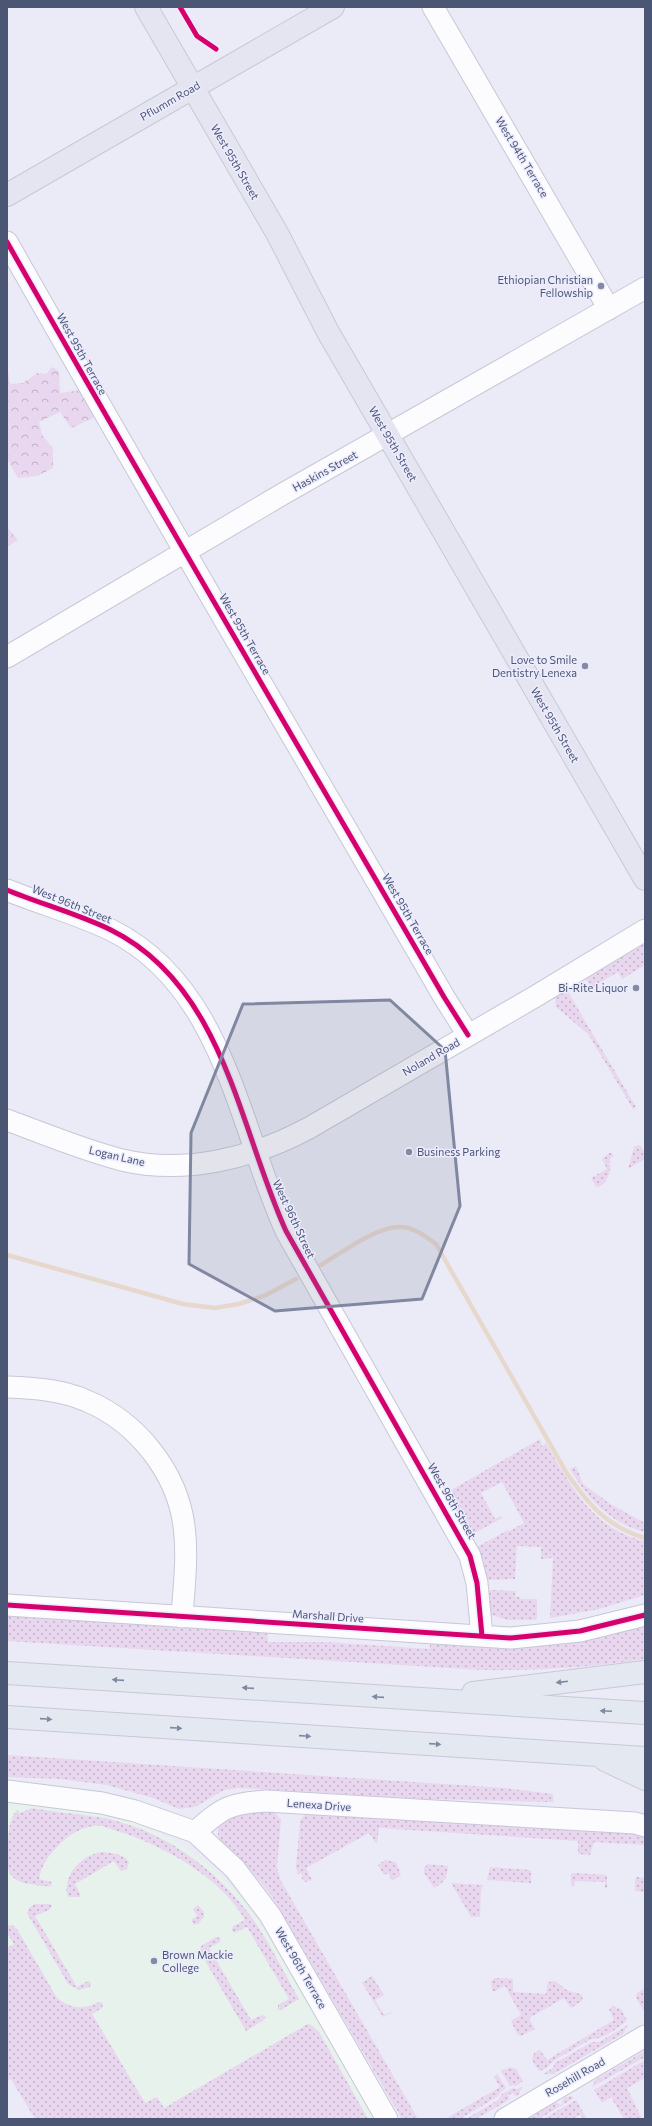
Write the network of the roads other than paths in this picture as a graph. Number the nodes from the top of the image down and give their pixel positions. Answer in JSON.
{"nodes":[{"id":1,"x":146,"y":7,"type":"edge"},
{"id":2,"x":333,"y":7,"type":"edge"},
{"id":3,"x":433,"y":7,"type":"edge"},
{"id":4,"x":192,"y":88,"type":"junction"},
{"id":5,"x":7,"y":195,"type":"edge"},
{"id":6,"x":7,"y":242,"type":"edge"},
{"id":7,"x":645,"y":288,"type":"edge"},
{"id":8,"x":609,"y":309,"type":"junction"},
{"id":9,"x":388,"y":436,"type":"junction"},
{"id":10,"x":186,"y":553,"type":"junction"},
{"id":11,"x":7,"y":657,"type":"edge"},
{"id":12,"x":645,"y":880,"type":"edge"},
{"id":13,"x":7,"y":890,"type":"edge"},
{"id":14,"x":645,"y":930,"type":"edge"},
{"id":15,"x":468,"y":1035,"type":"junction"},
{"id":16,"x":7,"y":1120,"type":"edge"},
{"id":17,"x":254,"y":1152,"type":"junction"},
{"id":18,"x":7,"y":1387,"type":"edge"},
{"id":19,"x":7,"y":1604,"type":"edge"},
{"id":20,"x":645,"y":1615,"type":"edge"},
{"id":21,"x":182,"y":1617,"type":"junction"},
{"id":22,"x":482,"y":1636,"type":"junction"},
{"id":23,"x":645,"y":1672,"type":"edge"},
{"id":24,"x":7,"y":1673,"type":"edge"},
{"id":25,"x":417,"y":1699,"type":"junction"},
{"id":26,"x":645,"y":1713,"type":"edge"},
{"id":27,"x":7,"y":1716,"type":"edge"},
{"id":28,"x":594,"y":1755,"type":"junction"},
{"id":29,"x":645,"y":1758,"type":"edge"},
{"id":30,"x":645,"y":1779,"type":"edge"},
{"id":31,"x":7,"y":1791,"type":"edge"},
{"id":32,"x":645,"y":1826,"type":"edge"},
{"id":33,"x":195,"y":1832,"type":"junction"},
{"id":34,"x":645,"y":2036,"type":"edge"},
{"id":35,"x":387,"y":2119,"type":"edge"},
{"id":36,"x":505,"y":2119,"type":"edge"}],
"edges":[{"from":1,"to":4,"type":"main road","name":"West 95th Street"},
{"from":2,"to":4,"type":"main road","name":"Pflumm Road"},
{"from":3,"to":8,"type":"street","name":"West 94th Terrace"},
{"from":4,"to":5,"type":"main road","name":"Pflumm Road"},
{"from":4,"to":9,"type":"main road","name":"West 95th Street"},
{"from":6,"to":10,"type":"street","name":"West 95th Terrace"},
{"from":7,"to":8,"type":"street","name":"Haskins Street"},
{"from":8,"to":9,"type":"street","name":"Haskins Street"},
{"from":9,"to":10,"type":"street","name":"Haskins Street"},
{"from":9,"to":12,"type":"main road","name":"West 95th Street"},
{"from":10,"to":11,"type":"street","name":"Haskins Street"},
{"from":10,"to":15,"type":"street","name":"West 95th Terrace"},
{"from":13,"to":17,"type":"street","name":"West 96th Street"},
{"from":14,"to":15,"type":"street","name":"Noland Road"},
{"from":15,"to":17,"type":"street","name":"Noland Road"},
{"from":16,"to":17,"type":"street","name":"Logan Lane"},
{"from":17,"to":22,"type":"street","name":"West 96th Street"},
{"from":18,"to":21,"type":"street"},
{"from":19,"to":21,"type":"street","name":"Marshall Drive"},
{"from":20,"to":22,"type":"street","name":"Marshall Drive"},
{"from":21,"to":22,"type":"street","name":"Marshall Drive"},
{"from":23,"to":25,"type":"highway","one_way":true},
{"from":25,"to":24,"type":"highway","one_way":true},
{"from":26,"to":25,"type":"highway","one_way":true},
{"from":27,"to":28,"type":"highway","one_way":true},
{"from":28,"to":29,"type":"highway"},
{"from":28,"to":30,"type":"highway"},
{"from":31,"to":33,"type":"street"},
{"from":32,"to":33,"type":"street","name":"Lenexa Drive"},
{"from":33,"to":35,"type":"street","name":"West 96th Terrace"},
{"from":34,"to":36,"type":"street","name":"Rosehill Road"}]}
